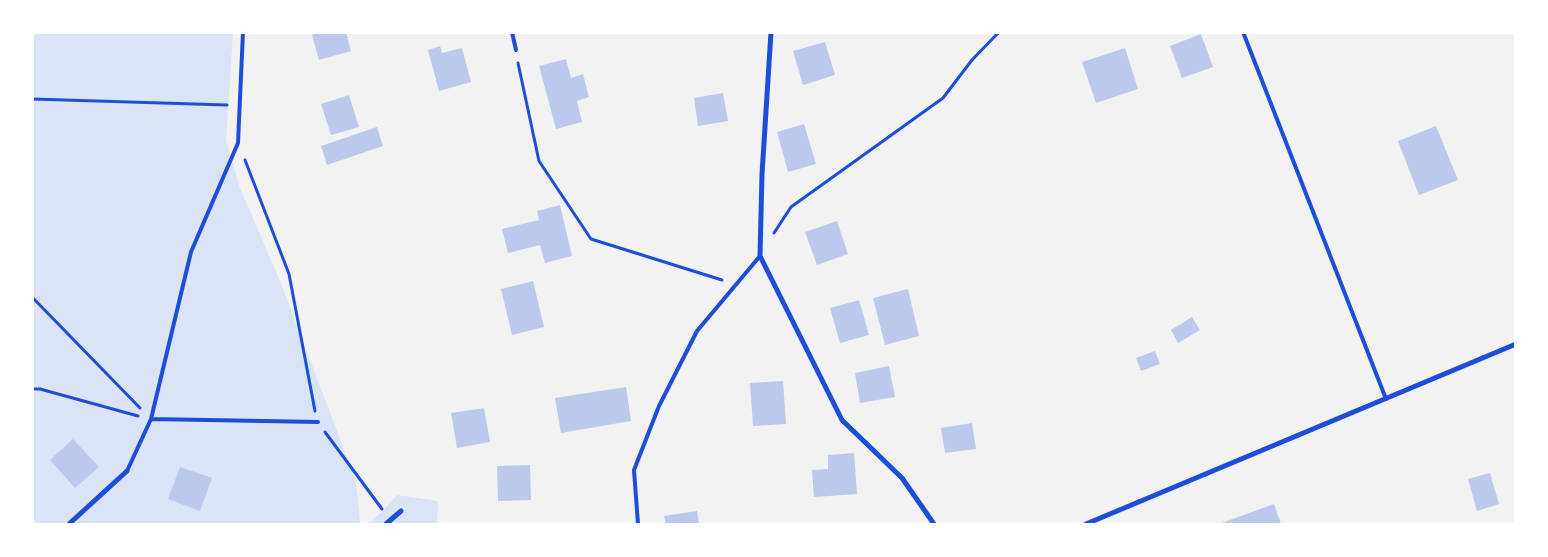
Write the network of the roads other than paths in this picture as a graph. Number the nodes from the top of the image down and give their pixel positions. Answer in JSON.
{"nodes":[{"id":1,"x":243,"y":32,"type":"edge"},
{"id":2,"x":512,"y":32,"type":"edge"},
{"id":3,"x":771,"y":32,"type":"edge"},
{"id":4,"x":1243,"y":32,"type":"edge"},
{"id":5,"x":516,"y":50,"type":"road end"},
{"id":6,"x":760,"y":256,"type":"junction"},
{"id":7,"x":1516,"y":344,"type":"edge"},
{"id":8,"x":1386,"y":399,"type":"junction"},
{"id":9,"x":151,"y":419,"type":"junction"},
{"id":10,"x":318,"y":422,"type":"road end"},
{"id":11,"x":127,"y":471,"type":"joint"},
{"id":12,"x":401,"y":511,"type":"dead end"},
{"id":13,"x":388,"y":522,"type":"edge"},
{"id":14,"x":69,"y":524,"type":"edge"},
{"id":15,"x":638,"y":524,"type":"edge"},
{"id":16,"x":934,"y":524,"type":"edge"},
{"id":17,"x":1086,"y":524,"type":"edge"}],
"edges":[{"from":1,"to":9,"type":"lane"},
{"from":2,"to":5,"type":"lane"},
{"from":3,"to":6,"type":"street"},
{"from":4,"to":8,"type":"lane"},
{"from":6,"to":15,"type":"lane"},
{"from":6,"to":16,"type":"street"},
{"from":7,"to":8,"type":"street"},
{"from":8,"to":17,"type":"street"},
{"from":9,"to":10,"type":"lane"},
{"from":9,"to":11,"type":"lane"},
{"from":11,"to":14,"type":"street"},
{"from":12,"to":13,"type":"street"}]}
